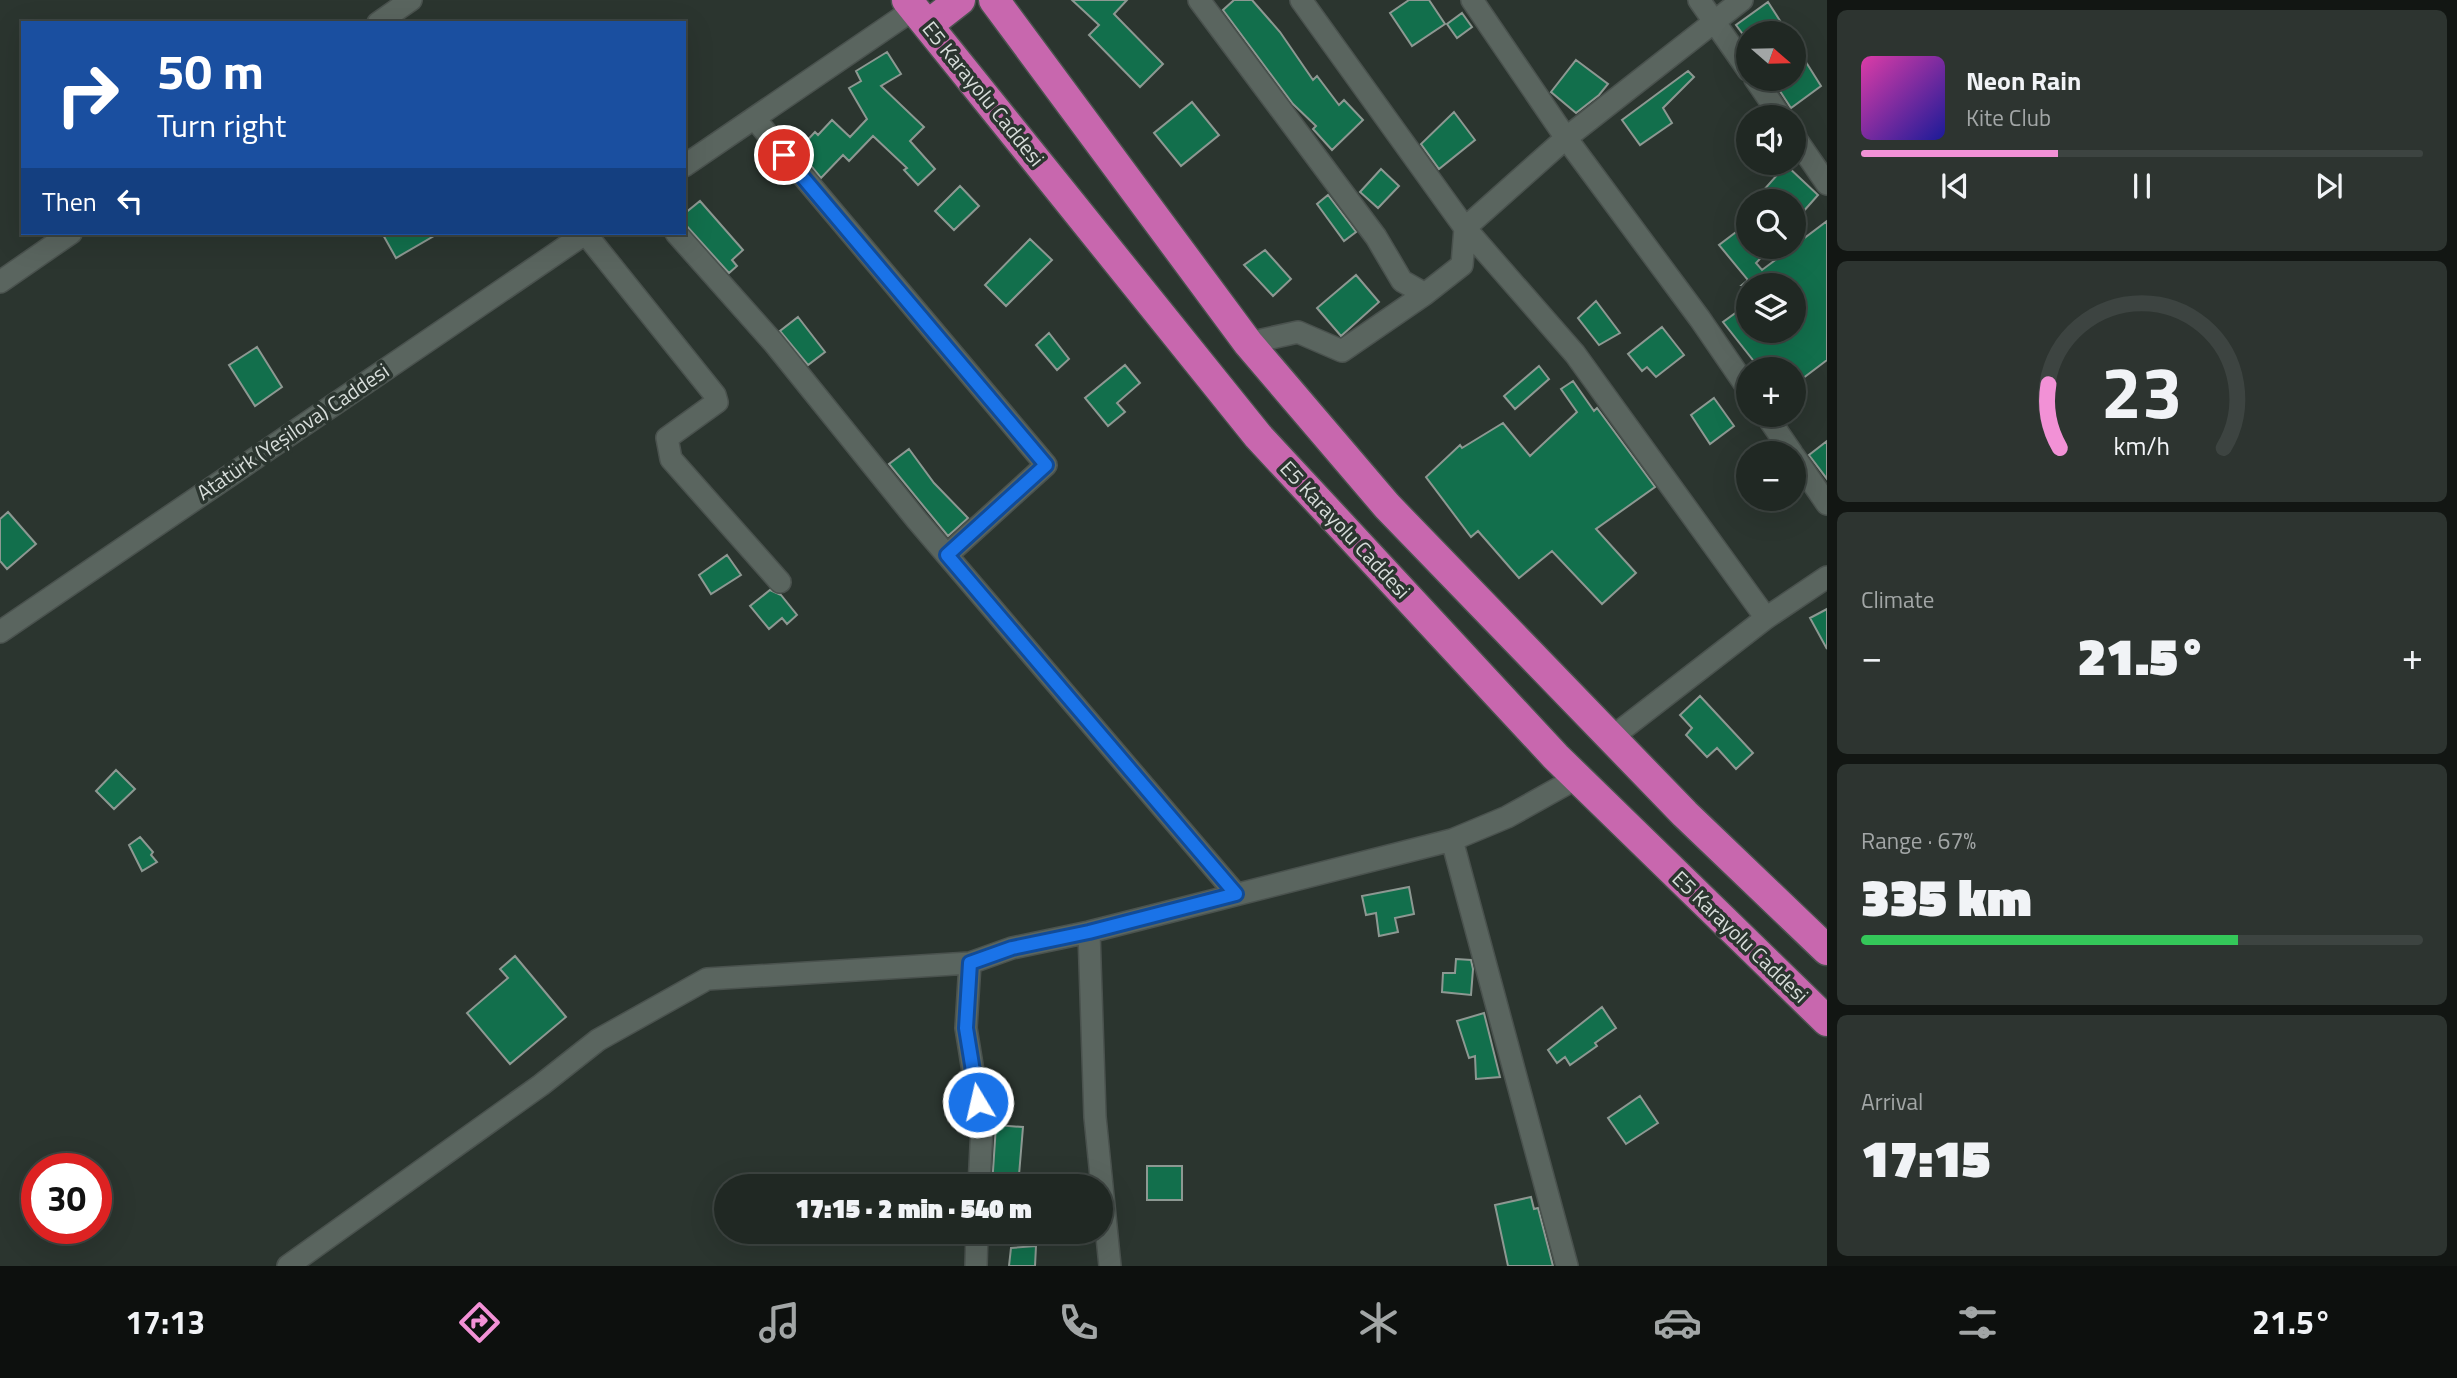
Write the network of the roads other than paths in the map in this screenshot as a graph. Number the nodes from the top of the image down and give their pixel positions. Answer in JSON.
{"nodes":[{"id":1,"x":411,"y":0,"type":"edge"},
{"id":2,"x":960,"y":0,"type":"edge"},
{"id":3,"x":994,"y":0,"type":"edge"},
{"id":4,"x":1199,"y":0,"type":"edge"},
{"id":5,"x":1301,"y":0,"type":"edge"},
{"id":6,"x":1472,"y":0,"type":"edge"},
{"id":7,"x":1699,"y":0,"type":"edge"},
{"id":8,"x":1742,"y":0,"type":"edge"},
{"id":9,"x":917,"y":11,"type":"edge"},
{"id":10,"x":1714,"y":20,"type":"junction"},
{"id":11,"x":381,"y":21,"type":"edge"},
{"id":12,"x":1736,"y":52,"type":"edge"},
{"id":13,"x":754,"y":118,"type":"junction"},
{"id":14,"x":1566,"y":138,"type":"junction"},
{"id":15,"x":1806,"y":153,"type":"edge"},
{"id":16,"x":686,"y":165,"type":"edge"},
{"id":17,"x":1827,"y":184,"type":"edge"},
{"id":18,"x":1465,"y":228,"type":"junction"},
{"id":19,"x":68,"y":235,"type":"edge"},
{"id":20,"x":582,"y":235,"type":"edge"},
{"id":21,"x":587,"y":235,"type":"edge"},
{"id":22,"x":678,"y":235,"type":"edge"},
{"id":23,"x":0,"y":282,"type":"edge"},
{"id":24,"x":1425,"y":294,"type":"junction"},
{"id":25,"x":1248,"y":343,"type":"junction"},
{"id":26,"x":1736,"y":372,"type":"edge"},
{"id":27,"x":1806,"y":473,"type":"edge"},
{"id":28,"x":1827,"y":504,"type":"edge"},
{"id":29,"x":947,"y":555,"type":"junction"},
{"id":30,"x":1827,"y":577,"type":"edge"},
{"id":31,"x":780,"y":582,"type":"dead end"},
{"id":32,"x":1766,"y":618,"type":"junction"},
{"id":33,"x":0,"y":632,"type":"edge"},
{"id":34,"x":1611,"y":738,"type":"junction"},
{"id":35,"x":1577,"y":778,"type":"junction"},
{"id":36,"x":1452,"y":840,"type":"junction"},
{"id":37,"x":1236,"y":894,"type":"junction"},
{"id":38,"x":1089,"y":932,"type":"junction"},
{"id":39,"x":1827,"y":950,"type":"edge"},
{"id":40,"x":970,"y":963,"type":"junction"},
{"id":41,"x":1827,"y":1021,"type":"edge"},
{"id":42,"x":980,"y":1174,"type":"edge"},
{"id":43,"x":977,"y":1244,"type":"edge"},
{"id":44,"x":288,"y":1266,"type":"edge"},
{"id":45,"x":976,"y":1266,"type":"edge"},
{"id":46,"x":1110,"y":1266,"type":"edge"},
{"id":47,"x":1567,"y":1266,"type":"edge"}],
"edges":[{"from":1,"to":11,"type":"street"},
{"from":2,"to":9,"type":"highway"},
{"from":3,"to":25,"type":"highway"},
{"from":4,"to":24,"type":"street"},
{"from":5,"to":18,"type":"street"},
{"from":6,"to":14,"type":"street"},
{"from":7,"to":10,"type":"street"},
{"from":8,"to":10,"type":"street"},
{"from":9,"to":13,"type":"street"},
{"from":9,"to":35,"type":"highway","name":"E5 Karayolu Caddesi"},
{"from":10,"to":12,"type":"street"},
{"from":10,"to":14,"type":"street"},
{"from":13,"to":16,"type":"street"},
{"from":13,"to":29,"type":"street"},
{"from":14,"to":18,"type":"street"},
{"from":14,"to":26,"type":"street"},
{"from":15,"to":17,"type":"street"},
{"from":18,"to":24,"type":"street"},
{"from":18,"to":32,"type":"street"},
{"from":19,"to":23,"type":"street"},
{"from":20,"to":33,"type":"street","name":"Atatürk (Yeşilova) Caddesi"},
{"from":21,"to":31,"type":"street"},
{"from":22,"to":29,"type":"street"},
{"from":24,"to":25,"type":"street"},
{"from":25,"to":34,"type":"highway"},
{"from":27,"to":28,"type":"street"},
{"from":29,"to":37,"type":"street"},
{"from":30,"to":32,"type":"street"},
{"from":32,"to":34,"type":"street"},
{"from":34,"to":39,"type":"highway"},
{"from":35,"to":36,"type":"street"},
{"from":35,"to":41,"type":"highway","name":"E5 Karayolu Caddesi"},
{"from":36,"to":37,"type":"street"},
{"from":36,"to":47,"type":"street"},
{"from":37,"to":38,"type":"street"},
{"from":38,"to":40,"type":"street"},
{"from":38,"to":46,"type":"street"},
{"from":40,"to":42,"type":"street"},
{"from":40,"to":44,"type":"street"},
{"from":43,"to":45,"type":"street"}]}
